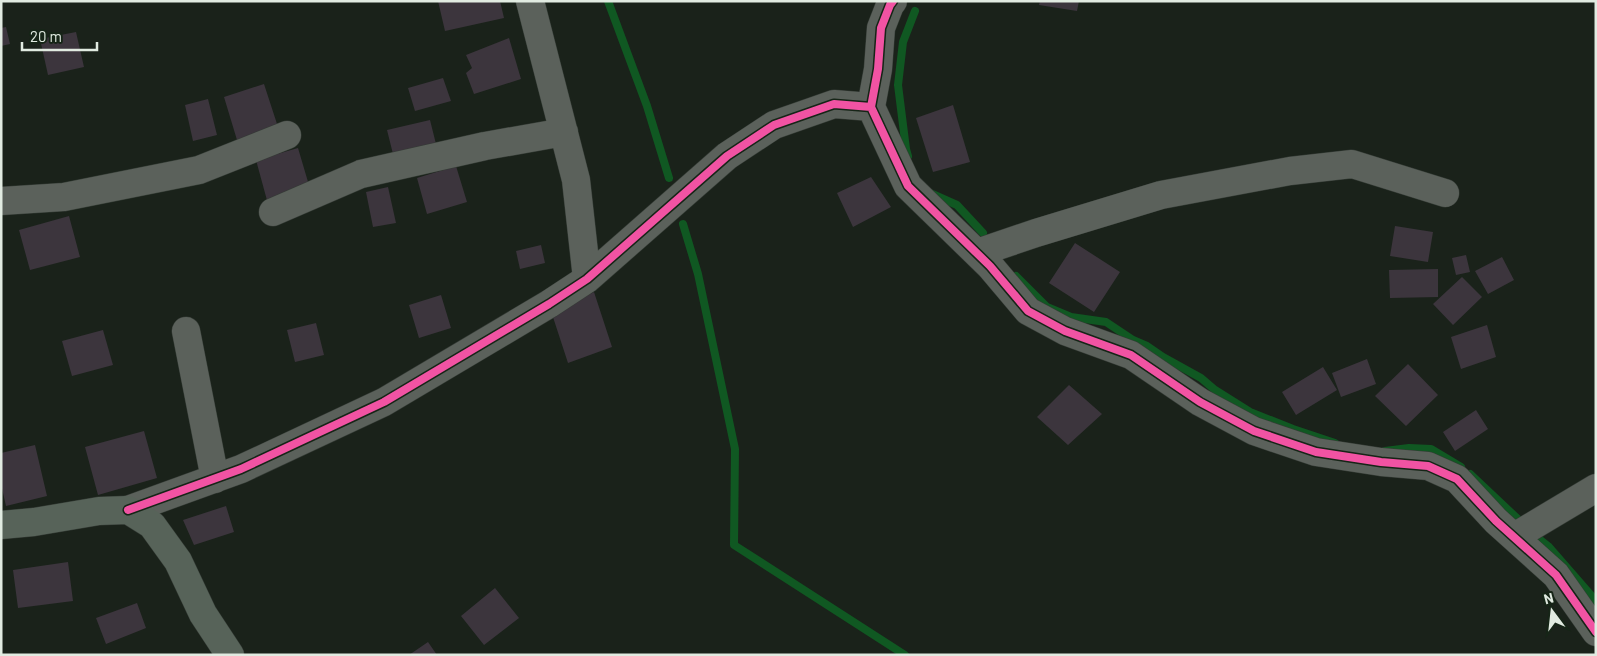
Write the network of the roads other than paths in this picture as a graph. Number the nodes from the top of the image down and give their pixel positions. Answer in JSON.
{"nodes":[{"id":1,"x":530,"y":1,"type":"edge"},
{"id":2,"x":893,"y":1,"type":"edge"},
{"id":3,"x":871,"y":108,"type":"junction"},
{"id":4,"x":564,"y":132,"type":"junction"},
{"id":5,"x":287,"y":135,"type":"dead end"},
{"id":6,"x":1445,"y":193,"type":"dead end"},
{"id":7,"x":1,"y":201,"type":"edge"},
{"id":8,"x":273,"y":212,"type":"dead end"},
{"id":9,"x":989,"y":254,"type":"junction"},
{"id":10,"x":586,"y":279,"type":"junction"},
{"id":11,"x":186,"y":330,"type":"dead end"},
{"id":12,"x":215,"y":479,"type":"junction"},
{"id":13,"x":1596,"y":488,"type":"edge"},
{"id":14,"x":128,"y":510,"type":"junction"},
{"id":15,"x":1,"y":525,"type":"edge"},
{"id":16,"x":1514,"y":537,"type":"junction"},
{"id":17,"x":1596,"y":632,"type":"edge"},
{"id":18,"x":230,"y":655,"type":"edge"}],
"edges":[{"from":1,"to":4,"type":"street"},
{"from":2,"to":3,"type":"street"},
{"from":3,"to":9,"type":"street"},
{"from":3,"to":10,"type":"street"},
{"from":4,"to":8,"type":"street"},
{"from":4,"to":10,"type":"street"},
{"from":5,"to":7,"type":"street"},
{"from":6,"to":9,"type":"street"},
{"from":9,"to":16,"type":"street"},
{"from":10,"to":12,"type":"street"},
{"from":11,"to":12,"type":"street"},
{"from":12,"to":14,"type":"street"},
{"from":13,"to":16,"type":"street"},
{"from":14,"to":15,"type":"main road"},
{"from":14,"to":18,"type":"main road"},
{"from":16,"to":17,"type":"street"}]}
